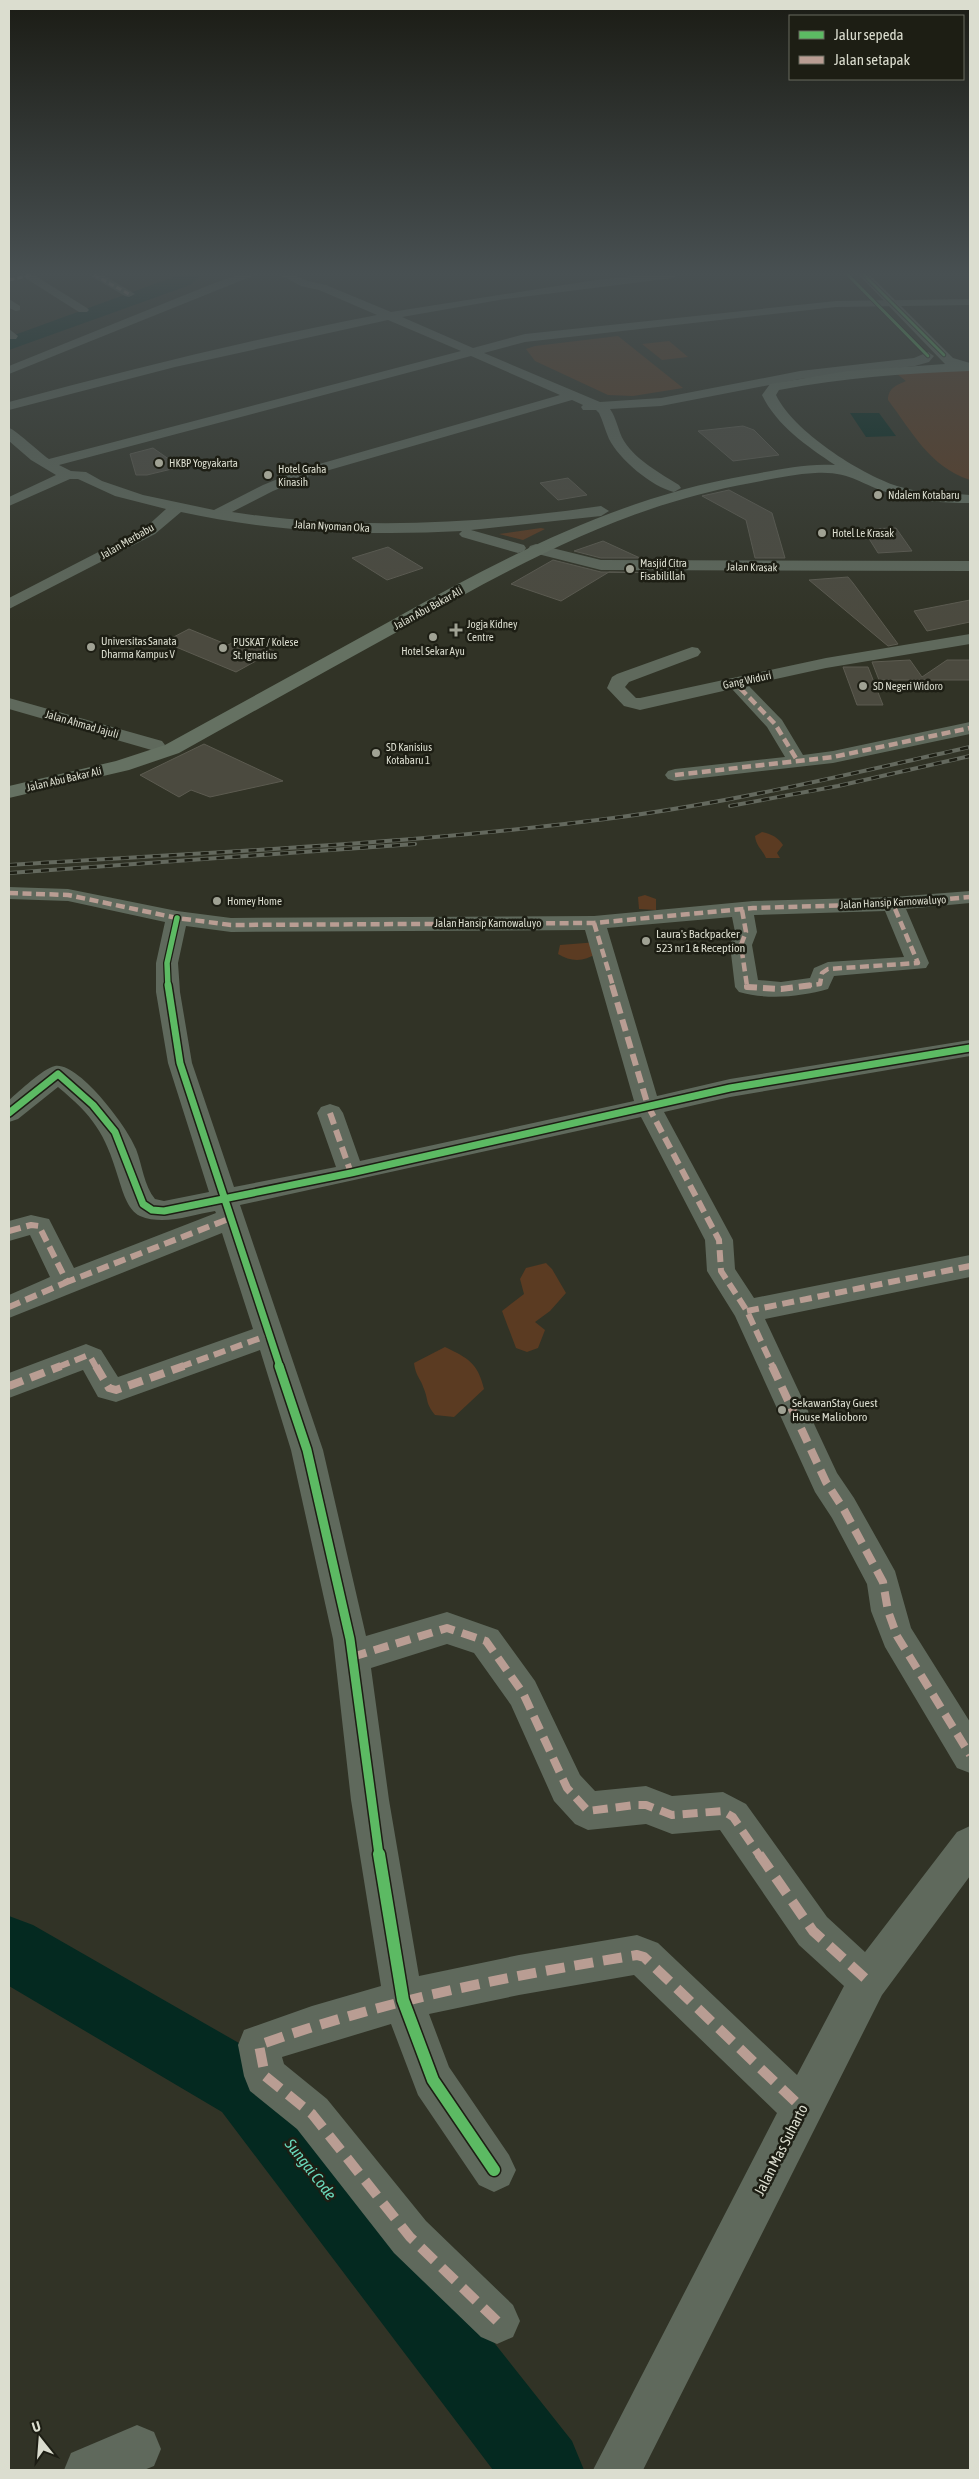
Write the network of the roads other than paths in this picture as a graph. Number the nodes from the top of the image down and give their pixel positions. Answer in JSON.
{"nodes":[{"id":1,"x":67,"y":391,"type":"edge"},
{"id":2,"x":326,"y":391,"type":"edge"},
{"id":3,"x":544,"y":391,"type":"edge"},
{"id":4,"x":716,"y":391,"type":"edge"},
{"id":5,"x":758,"y":391,"type":"edge"},
{"id":6,"x":773,"y":391,"type":"edge"},
{"id":7,"x":9,"y":406,"type":"edge"},
{"id":8,"x":582,"y":409,"type":"junction"},
{"id":9,"x":11,"y":439,"type":"edge"},
{"id":10,"x":133,"y":442,"type":"junction"},
{"id":11,"x":818,"y":446,"type":"junction"},
{"id":12,"x":624,"y":451,"type":"junction"},
{"id":13,"x":48,"y":464,"type":"junction"},
{"id":14,"x":67,"y":474,"type":"junction"},
{"id":15,"x":861,"y":475,"type":"junction"},
{"id":16,"x":667,"y":490,"type":"junction"},
{"id":17,"x":970,"y":499,"type":"edge"},
{"id":18,"x":9,"y":502,"type":"edge"},
{"id":19,"x":173,"y":511,"type":"junction"},
{"id":20,"x":601,"y":511,"type":"junction"},
{"id":21,"x":212,"y":517,"type":"junction"},
{"id":22,"x":518,"y":548,"type":"junction"},
{"id":23,"x":536,"y":549,"type":"junction"},
{"id":24,"x":970,"y":566,"type":"edge"},
{"id":25,"x":35,"y":575,"type":"junction"},
{"id":26,"x":54,"y":582,"type":"junction"},
{"id":27,"x":9,"y":588,"type":"edge"},
{"id":28,"x":9,"y":604,"type":"edge"},
{"id":29,"x":970,"y":639,"type":"edge"},
{"id":30,"x":692,"y":652,"type":"dead end"},
{"id":31,"x":736,"y":683,"type":"junction"},
{"id":32,"x":9,"y":703,"type":"edge"},
{"id":33,"x":970,"y":728,"type":"edge"},
{"id":34,"x":155,"y":745,"type":"junction"},
{"id":35,"x":796,"y":760,"type":"junction"},
{"id":36,"x":675,"y":775,"type":"dead end"},
{"id":37,"x":9,"y":782,"type":"edge"},
{"id":38,"x":9,"y":792,"type":"edge"},
{"id":39,"x":9,"y":894,"type":"edge"},
{"id":40,"x":970,"y":897,"type":"edge"},
{"id":41,"x":893,"y":904,"type":"junction"},
{"id":42,"x":742,"y":910,"type":"junction"},
{"id":43,"x":177,"y":918,"type":"junction"},
{"id":44,"x":594,"y":922,"type":"junction"},
{"id":45,"x":970,"y":1048,"type":"edge"},
{"id":46,"x":648,"y":1106,"type":"junction"},
{"id":47,"x":9,"y":1113,"type":"edge"},
{"id":48,"x":330,"y":1113,"type":"dead end"},
{"id":49,"x":351,"y":1174,"type":"junction"},
{"id":50,"x":228,"y":1209,"type":"junction"},
{"id":51,"x":9,"y":1231,"type":"edge"},
{"id":52,"x":970,"y":1266,"type":"edge"},
{"id":53,"x":67,"y":1282,"type":"junction"},
{"id":54,"x":9,"y":1307,"type":"edge"},
{"id":55,"x":747,"y":1311,"type":"junction"},
{"id":56,"x":269,"y":1335,"type":"junction"},
{"id":57,"x":9,"y":1386,"type":"edge"},
{"id":58,"x":352,"y":1657,"type":"junction"},
{"id":59,"x":970,"y":1755,"type":"edge"},
{"id":60,"x":970,"y":1845,"type":"edge"},
{"id":61,"x":868,"y":1981,"type":"junction"},
{"id":62,"x":403,"y":2000,"type":"junction"},
{"id":63,"x":803,"y":2109,"type":"junction"},
{"id":64,"x":494,"y":2170,"type":"dead end"},
{"id":65,"x":497,"y":2321,"type":"dead end"},
{"id":66,"x":137,"y":2449,"type":"dead end"},
{"id":67,"x":88,"y":2470,"type":"edge"},
{"id":68,"x":617,"y":2470,"type":"edge"}],
"edges":[{"from":1,"to":7,"type":"street"},
{"from":2,"to":10,"type":"street"},
{"from":3,"to":8,"type":"street"},
{"from":4,"to":8,"type":"street"},
{"from":5,"to":8,"type":"street"},
{"from":6,"to":11,"type":"main road"},
{"from":8,"to":12,"type":"street"},
{"from":8,"to":21,"type":"street"},
{"from":9,"to":13,"type":"street","name":"Jalan Nyoman Oka"},
{"from":10,"to":13,"type":"street"},
{"from":10,"to":14,"type":"street"},
{"from":11,"to":15,"type":"main road"},
{"from":11,"to":16,"type":"main road","name":"Jalan Abu Bakar Ali"},
{"from":12,"to":16,"type":"street"},
{"from":12,"to":16,"type":"street"},
{"from":13,"to":14,"type":"street","name":"Jalan Nyoman Oka"},
{"from":14,"to":18,"type":"street"},
{"from":14,"to":19,"type":"street","name":"Jalan Nyoman Oka"},
{"from":15,"to":17,"type":"main road"},
{"from":15,"to":23,"type":"main road","name":"Jalan Abu Bakar Ali"},
{"from":16,"to":20,"type":"main road","name":"Jalan Abu Bakar Ali"},
{"from":19,"to":21,"type":"street","name":"Jalan Nyoman Oka"},
{"from":19,"to":25,"type":"street","name":"Jalan Merbabu"},
{"from":19,"to":26,"type":"street","name":"Jalan Merbabu"},
{"from":20,"to":21,"type":"street","name":"Jalan Nyoman Oka"},
{"from":20,"to":22,"type":"main road","name":"Jalan Abu Bakar Ali"},
{"from":21,"to":22,"type":"street","name":"Jalan Nyoman Oka"},
{"from":22,"to":34,"type":"main road","name":"Jalan Abu Bakar Ali"},
{"from":23,"to":24,"type":"street","name":"Jalan Krasak"},
{"from":23,"to":38,"type":"main road","name":"Jalan Abu Bakar Ali"},
{"from":25,"to":26,"type":"street"},
{"from":25,"to":27,"type":"street","name":"Jalan Merbabu"},
{"from":26,"to":28,"type":"street","name":"Jalan Merbabu"},
{"from":29,"to":31,"type":"street","name":"Gang Widuri"},
{"from":30,"to":31,"type":"street","name":"Gang Widuri"},
{"from":31,"to":35,"type":"street"},
{"from":32,"to":34,"type":"street","name":"Jalan Ahmad Jajuli"},
{"from":33,"to":35,"type":"street"},
{"from":34,"to":37,"type":"main road","name":"Jalan Abu Bakar Ali"},
{"from":35,"to":36,"type":"street"},
{"from":39,"to":43,"type":"street","name":"Jalan Hansip Karnowaluyo"},
{"from":40,"to":41,"type":"street","name":"Jalan Hansip Karnowaluyo"},
{"from":41,"to":42,"type":"street","name":"Jalan Hansip Karnowaluyo"},
{"from":41,"to":42,"type":"street"},
{"from":42,"to":44,"type":"street","name":"Jalan Hansip Karnowaluyo"},
{"from":43,"to":44,"type":"street","name":"Jalan Hansip Karnowaluyo"},
{"from":43,"to":50,"type":"street"},
{"from":44,"to":46,"type":"street"},
{"from":45,"to":46,"type":"street"},
{"from":46,"to":49,"type":"street"},
{"from":46,"to":55,"type":"street"},
{"from":47,"to":50,"type":"street"},
{"from":48,"to":49,"type":"street"},
{"from":49,"to":50,"type":"street"},
{"from":50,"to":53,"type":"street"},
{"from":50,"to":56,"type":"street"},
{"from":51,"to":53,"type":"street"},
{"from":52,"to":55,"type":"street"},
{"from":53,"to":54,"type":"street"},
{"from":55,"to":59,"type":"street"},
{"from":56,"to":57,"type":"street"},
{"from":56,"to":58,"type":"street"},
{"from":58,"to":61,"type":"street"},
{"from":58,"to":62,"type":"street"},
{"from":60,"to":61,"type":"street","name":"Jalan Mas Suharto"},
{"from":61,"to":63,"type":"street","name":"Jalan Mas Suharto"},
{"from":62,"to":63,"type":"street"},
{"from":62,"to":64,"type":"street"},
{"from":62,"to":65,"type":"street"},
{"from":63,"to":68,"type":"street","name":"Jalan Mas Suharto"},
{"from":66,"to":67,"type":"street"}]}
